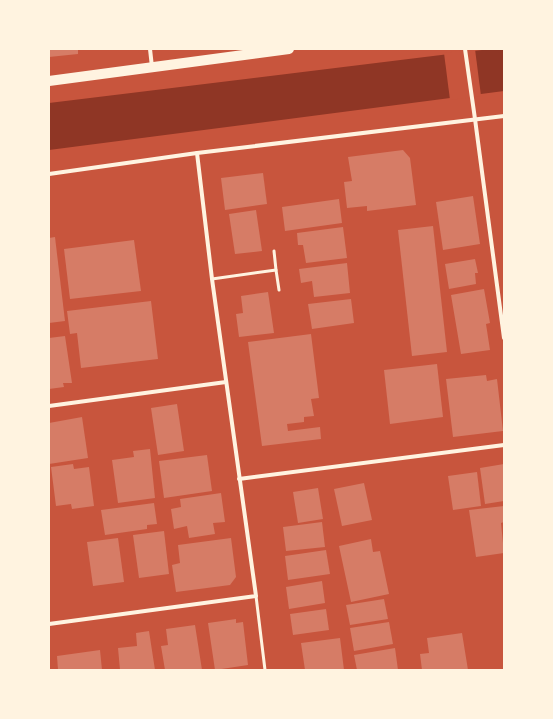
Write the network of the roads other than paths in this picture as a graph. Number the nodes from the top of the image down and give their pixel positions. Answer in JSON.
{"nodes":[{"id":1,"x":150,"y":49,"type":"edge"},
{"id":2,"x":289,"y":49,"type":"edge"},
{"id":3,"x":465,"y":49,"type":"edge"},
{"id":4,"x":152,"y":68,"type":"junction"},
{"id":5,"x":49,"y":81,"type":"edge"},
{"id":6,"x":504,"y":116,"type":"edge"},
{"id":7,"x":475,"y":119,"type":"junction"},
{"id":8,"x":197,"y":153,"type":"junction"},
{"id":9,"x":49,"y":174,"type":"edge"},
{"id":10,"x":274,"y":251,"type":"dead end"},
{"id":11,"x":276,"y":270,"type":"junction"},
{"id":12,"x":212,"y":279,"type":"junction"},
{"id":13,"x":279,"y":290,"type":"dead end"},
{"id":14,"x":504,"y":338,"type":"edge"},
{"id":15,"x":226,"y":382,"type":"junction"},
{"id":16,"x":49,"y":406,"type":"edge"},
{"id":17,"x":504,"y":444,"type":"edge"},
{"id":18,"x":239,"y":478,"type":"junction"},
{"id":19,"x":256,"y":596,"type":"junction"},
{"id":20,"x":49,"y":624,"type":"edge"},
{"id":21,"x":265,"y":670,"type":"edge"}],
"edges":[{"from":1,"to":4,"type":"street"},
{"from":2,"to":4,"type":"main road"},
{"from":3,"to":7,"type":"street"},
{"from":4,"to":5,"type":"main road"},
{"from":6,"to":7,"type":"street"},
{"from":7,"to":8,"type":"street"},
{"from":7,"to":14,"type":"street"},
{"from":8,"to":9,"type":"street"},
{"from":8,"to":12,"type":"street"},
{"from":10,"to":11,"type":"lane"},
{"from":11,"to":12,"type":"lane"},
{"from":11,"to":13,"type":"lane"},
{"from":12,"to":15,"type":"street"},
{"from":15,"to":16,"type":"street"},
{"from":15,"to":18,"type":"street"},
{"from":17,"to":18,"type":"street"},
{"from":18,"to":19,"type":"street"},
{"from":19,"to":20,"type":"street"},
{"from":19,"to":21,"type":"lane"}]}
